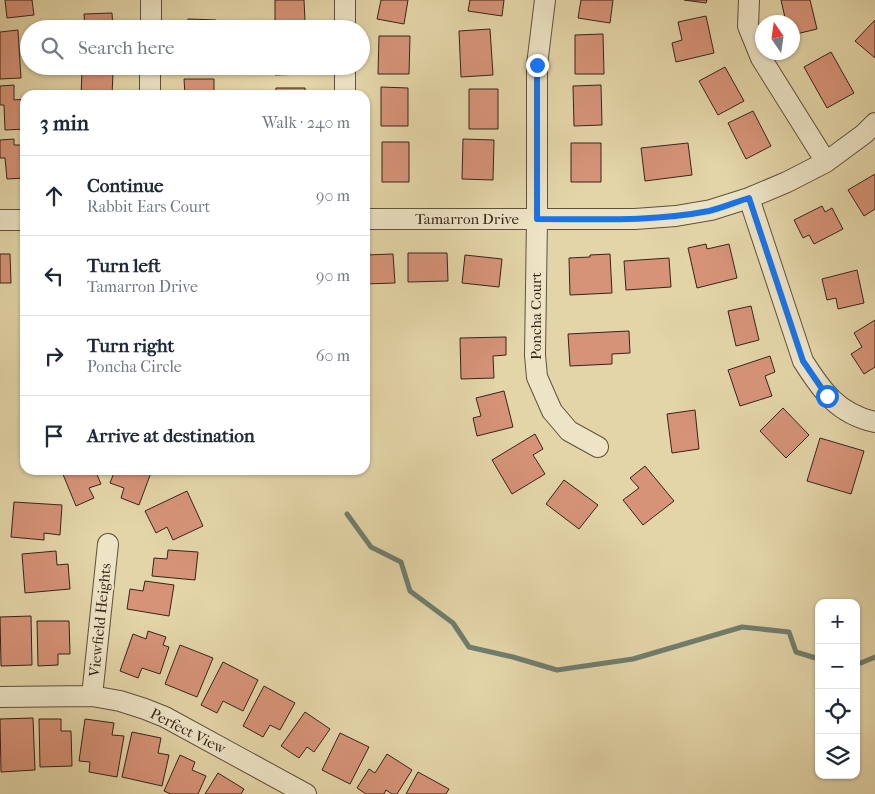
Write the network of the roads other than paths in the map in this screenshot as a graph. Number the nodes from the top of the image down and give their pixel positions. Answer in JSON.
{"nodes":[{"id":1,"x":151,"y":0,"type":"edge"},
{"id":2,"x":346,"y":0,"type":"edge"},
{"id":3,"x":545,"y":0,"type":"edge"},
{"id":4,"x":749,"y":0,"type":"edge"},
{"id":5,"x":151,"y":20,"type":"edge"},
{"id":6,"x":345,"y":20,"type":"edge"},
{"id":7,"x":150,"y":75,"type":"edge"},
{"id":8,"x":345,"y":75,"type":"edge"},
{"id":9,"x":150,"y":90,"type":"edge"},
{"id":10,"x":345,"y":90,"type":"edge"},
{"id":11,"x":875,"y":124,"type":"edge"},
{"id":12,"x":826,"y":162,"type":"junction"},
{"id":13,"x":749,"y":198,"type":"junction"},
{"id":14,"x":370,"y":219,"type":"edge"},
{"id":15,"x":537,"y":219,"type":"junction"},
{"id":16,"x":0,"y":220,"type":"edge"},
{"id":17,"x":20,"y":220,"type":"edge"},
{"id":18,"x":875,"y":422,"type":"edge"},
{"id":19,"x":598,"y":447,"type":"dead end"},
{"id":20,"x":108,"y":544,"type":"dead end"},
{"id":21,"x":92,"y":696,"type":"junction"},
{"id":22,"x":0,"y":697,"type":"edge"},
{"id":23,"x":306,"y":794,"type":"edge"}],
"edges":[{"from":1,"to":5,"type":"street"},
{"from":2,"to":6,"type":"street"},
{"from":3,"to":15,"type":"street","name":"Poncha Court"},
{"from":4,"to":12,"type":"street"},
{"from":7,"to":9,"type":"street"},
{"from":8,"to":10,"type":"street"},
{"from":11,"to":12,"type":"street","name":"Tamarron Drive"},
{"from":12,"to":13,"type":"street","name":"Tamarron Drive"},
{"from":13,"to":15,"type":"street","name":"Tamarron Drive"},
{"from":13,"to":18,"type":"street"},
{"from":14,"to":15,"type":"street","name":"Tamarron Drive"},
{"from":15,"to":19,"type":"street","name":"Poncha Court"},
{"from":16,"to":17,"type":"street"},
{"from":20,"to":21,"type":"street","name":"Viewfield Heights"},
{"from":21,"to":22,"type":"street","name":"Perfect View"},
{"from":21,"to":23,"type":"street","name":"Perfect View"}]}
